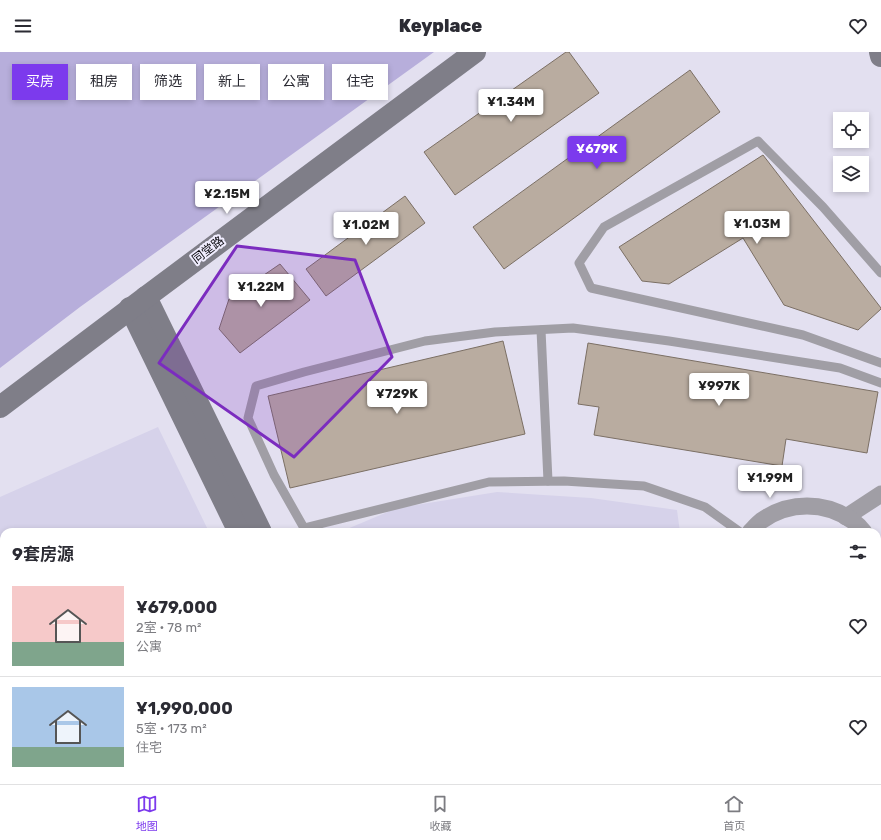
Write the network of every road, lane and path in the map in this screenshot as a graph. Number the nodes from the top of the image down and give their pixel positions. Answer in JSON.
{"nodes":[{"id":1,"x":475,"y":52,"type":"edge"},
{"id":2,"x":880,"y":52,"type":"edge"},
{"id":3,"x":881,"y":56,"type":"edge"},
{"id":4,"x":881,"y":273,"type":"edge"},
{"id":5,"x":138,"y":302,"type":"junction"},
{"id":6,"x":541,"y":330,"type":"junction"},
{"id":7,"x":881,"y":362,"type":"edge"},
{"id":8,"x":881,"y":383,"type":"edge"},
{"id":9,"x":0,"y":407,"type":"edge"},
{"id":10,"x":548,"y":481,"type":"junction"},
{"id":11,"x":881,"y":494,"type":"edge"},
{"id":12,"x":846,"y":517,"type":"junction"},
{"id":13,"x":237,"y":528,"type":"edge"},
{"id":14,"x":259,"y":528,"type":"edge"},
{"id":15,"x":304,"y":528,"type":"edge"},
{"id":16,"x":313,"y":528,"type":"edge"},
{"id":17,"x":734,"y":528,"type":"edge"},
{"id":18,"x":754,"y":528,"type":"edge"},
{"id":19,"x":860,"y":528,"type":"edge"}],
"edges":[{"from":1,"to":5,"type":"street","name":"同堂路"},
{"from":2,"to":3,"type":"street"},
{"from":4,"to":7,"type":"lane"},
{"from":5,"to":9,"type":"street","name":"同堂路"},
{"from":5,"to":13,"type":"street"},
{"from":5,"to":14,"type":"street"},
{"from":6,"to":8,"type":"lane"},
{"from":6,"to":10,"type":"lane"},
{"from":6,"to":15,"type":"lane"},
{"from":10,"to":16,"type":"lane"},
{"from":10,"to":17,"type":"lane"},
{"from":11,"to":12,"type":"street"},
{"from":12,"to":18,"type":"street"},
{"from":12,"to":19,"type":"street"}]}
